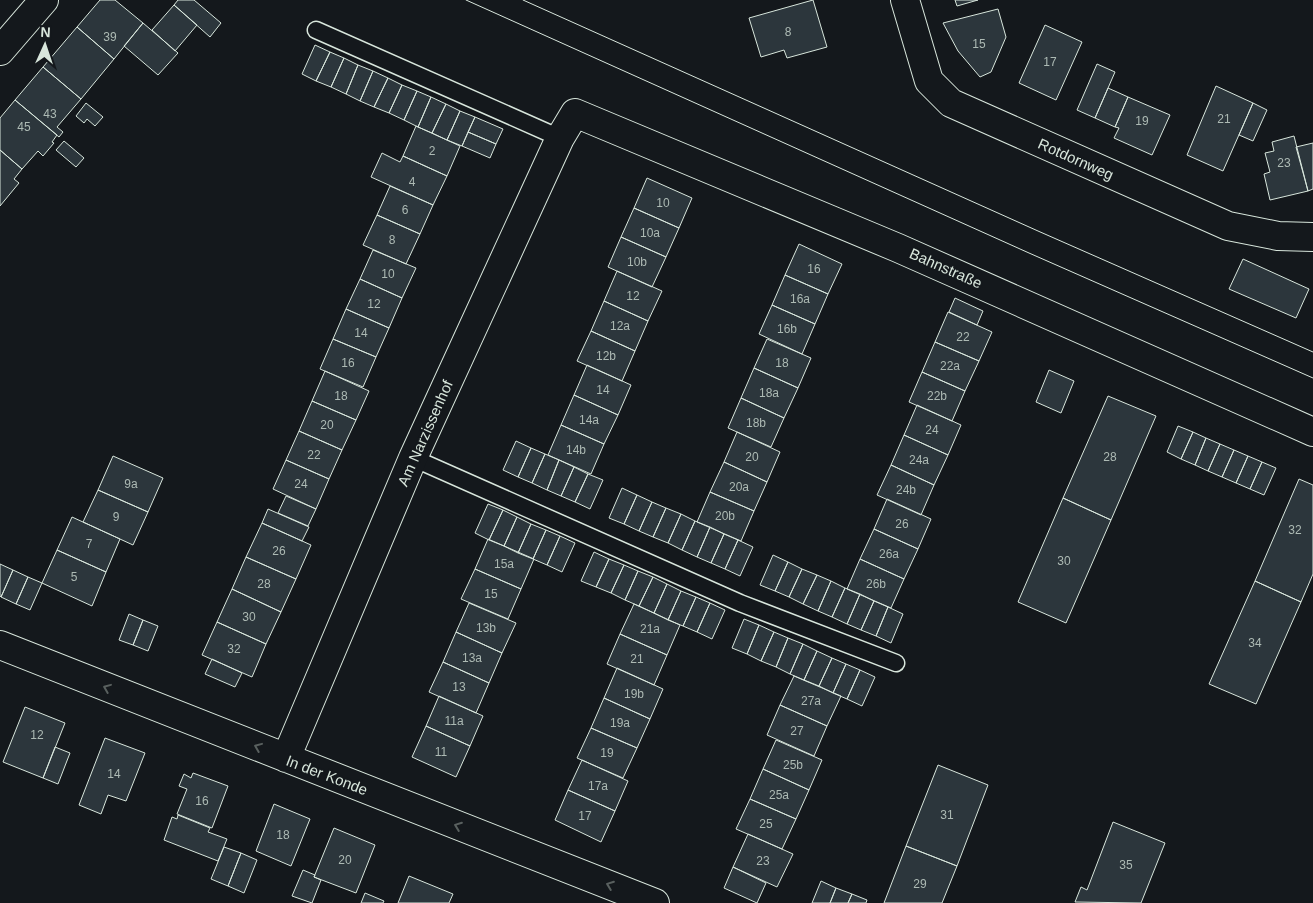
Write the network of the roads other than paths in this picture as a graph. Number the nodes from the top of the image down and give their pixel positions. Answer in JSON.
{"nodes":[{"id":1,"x":44,"y":0,"type":"edge"},
{"id":2,"x":905,"y":0,"type":"edge"},
{"id":3,"x":316,"y":30,"type":"dead end"},
{"id":4,"x":0,"y":51,"type":"edge"},
{"id":5,"x":575,"y":112,"type":"joint"},
{"id":6,"x":560,"y":138,"type":"junction"},
{"id":7,"x":1313,"y":237,"type":"edge"},
{"id":8,"x":1313,"y":432,"type":"edge"},
{"id":9,"x":413,"y":458,"type":"junction"},
{"id":10,"x":0,"y":645,"type":"edge"},
{"id":11,"x":896,"y":663,"type":"dead end"},
{"id":12,"x":286,"y":758,"type":"junction"},
{"id":13,"x":655,"y":903,"type":"edge"}],
"edges":[{"from":1,"to":4,"type":"street"},
{"from":2,"to":7,"type":"street","name":"Rotdornweg"},
{"from":3,"to":6,"type":"lane"},
{"from":5,"to":6,"type":"street","name":"Am Narzissenhof"},
{"from":5,"to":8,"type":"street","name":"Bahnstraße"},
{"from":6,"to":9,"type":"street","name":"Am Narzissenhof"},
{"from":9,"to":11,"type":"lane"},
{"from":9,"to":12,"type":"street","name":"Am Narzissenhof"},
{"from":12,"to":10,"type":"street","name":"In der Konde","one_way":true},
{"from":13,"to":12,"type":"street","name":"In der Konde","one_way":true}]}
